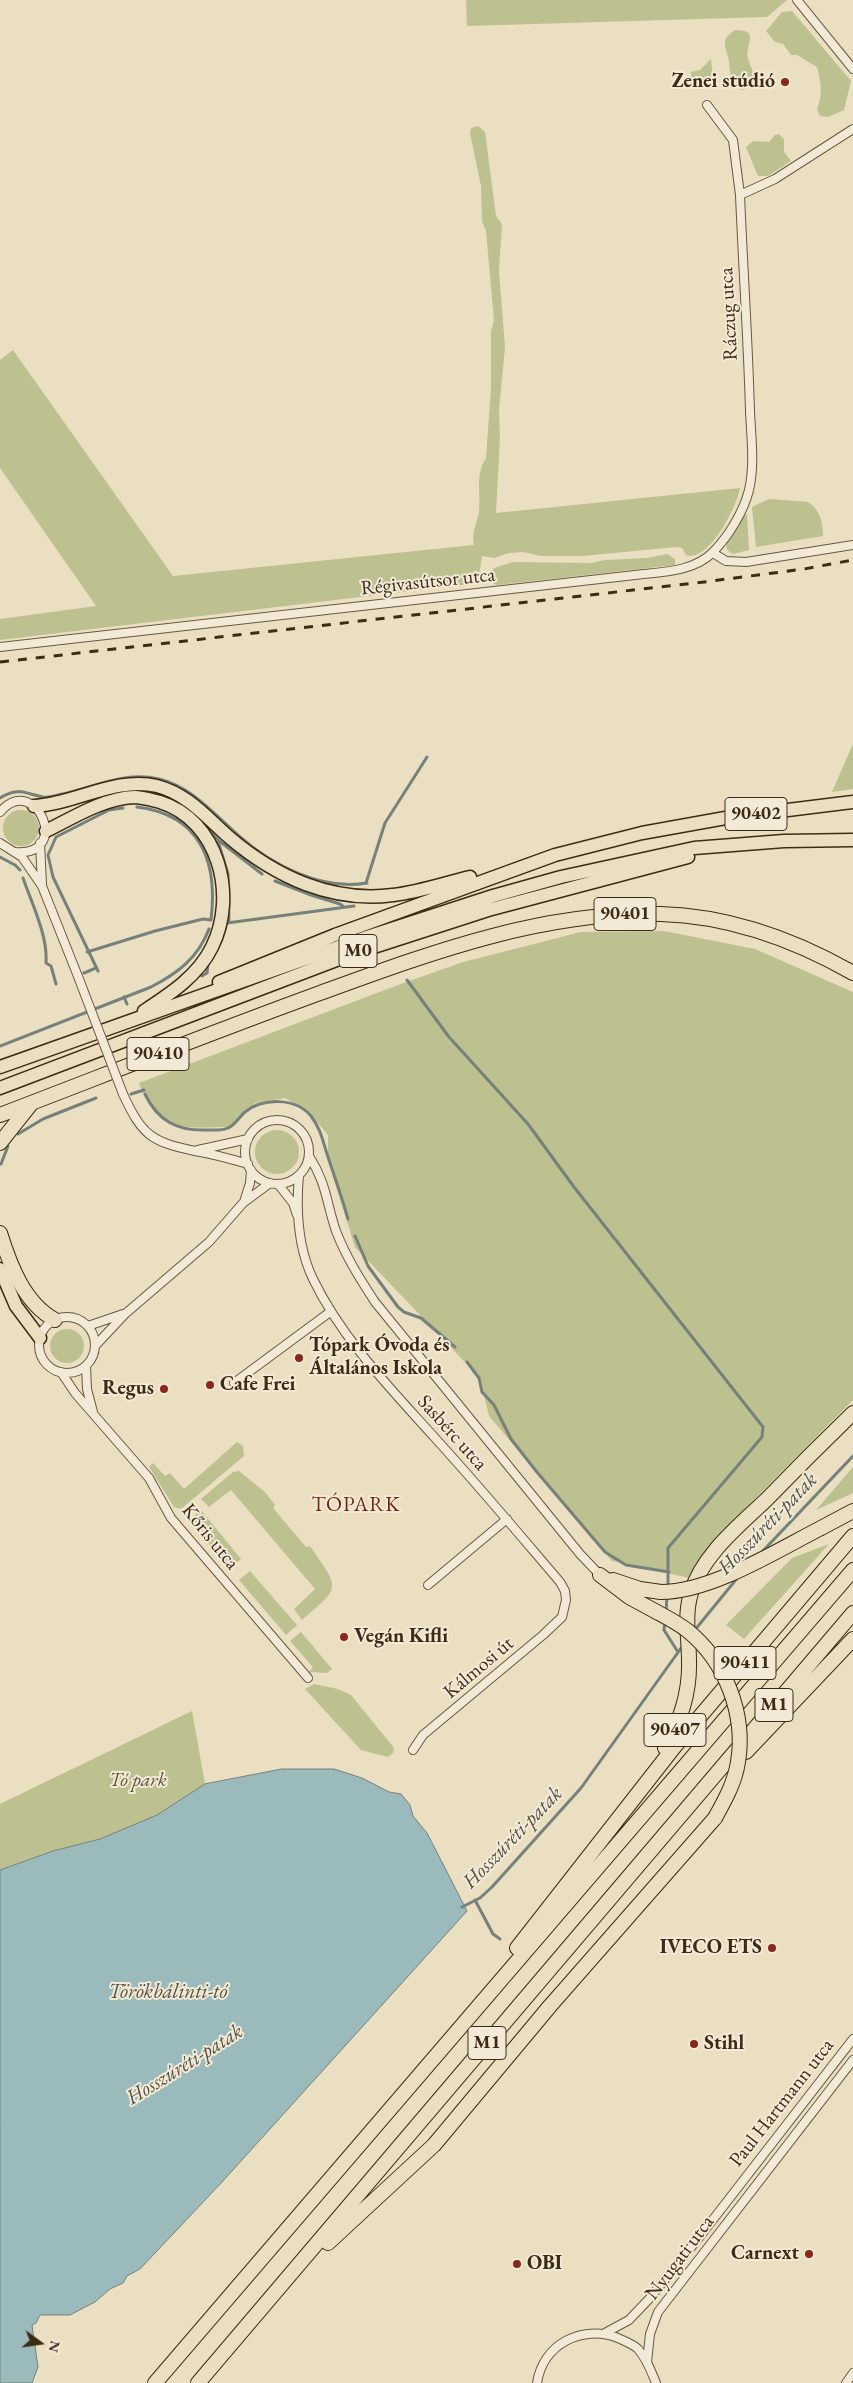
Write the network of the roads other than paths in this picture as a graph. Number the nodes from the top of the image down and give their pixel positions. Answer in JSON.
{"nodes":[{"id":1,"x":797,"y":0,"type":"edge"},
{"id":2,"x":853,"y":69,"type":"edge"},
{"id":3,"x":707,"y":104,"type":"dead end"},
{"id":4,"x":853,"y":129,"type":"edge"},
{"id":5,"x":740,"y":195,"type":"junction"},
{"id":6,"x":853,"y":545,"type":"edge"},
{"id":7,"x":713,"y":553,"type":"junction"},
{"id":8,"x":0,"y":647,"type":"edge"},
{"id":9,"x":853,"y":802,"type":"edge"},
{"id":10,"x":34,"y":806,"type":"junction"},
{"id":11,"x":0,"y":812,"type":"edge"},
{"id":12,"x":46,"y":831,"type":"junction"},
{"id":13,"x":853,"y":840,"type":"edge"},
{"id":14,"x":40,"y":843,"type":"junction"},
{"id":15,"x":1,"y":845,"type":"edge"},
{"id":16,"x":727,"y":846,"type":"junction"},
{"id":17,"x":15,"y":852,"type":"junction"},
{"id":18,"x":493,"y":876,"type":"junction"},
{"id":19,"x":42,"y":886,"type":"junction"},
{"id":20,"x":516,"y":929,"type":"joint"},
{"id":21,"x":853,"y":973,"type":"edge"},
{"id":22,"x":151,"y":1014,"type":"junction"},
{"id":23,"x":125,"y":1023,"type":"junction"},
{"id":24,"x":0,"y":1067,"type":"edge"},
{"id":25,"x":0,"y":1088,"type":"edge"},
{"id":26,"x":32,"y":1103,"type":"junction"},
{"id":27,"x":0,"y":1115,"type":"edge"},
{"id":28,"x":248,"y":1139,"type":"junction"},
{"id":29,"x":0,"y":1143,"type":"edge"},
{"id":30,"x":194,"y":1150,"type":"junction"},
{"id":31,"x":309,"y":1156,"type":"junction"},
{"id":32,"x":250,"y":1167,"type":"junction"},
{"id":33,"x":299,"y":1175,"type":"junction"},
{"id":34,"x":274,"y":1183,"type":"junction"},
{"id":35,"x":243,"y":1203,"type":"junction"},
{"id":36,"x":298,"y":1219,"type":"junction"},
{"id":37,"x":0,"y":1232,"type":"edge"},
{"id":38,"x":0,"y":1269,"type":"edge"},
{"id":39,"x":330,"y":1312,"type":"junction"},
{"id":40,"x":125,"y":1314,"type":"junction"},
{"id":41,"x":55,"y":1320,"type":"junction"},
{"id":42,"x":88,"y":1326,"type":"junction"},
{"id":43,"x":40,"y":1338,"type":"junction"},
{"id":44,"x":95,"y":1346,"type":"junction"},
{"id":45,"x":86,"y":1366,"type":"junction"},
{"id":46,"x":61,"y":1372,"type":"junction"},
{"id":47,"x":234,"y":1383,"type":"dead end"},
{"id":48,"x":93,"y":1412,"type":"junction"},
{"id":49,"x":853,"y":1413,"type":"edge"},
{"id":50,"x":853,"y":1511,"type":"edge"},
{"id":51,"x":507,"y":1519,"type":"junction"},
{"id":52,"x":853,"y":1536,"type":"edge"},
{"id":53,"x":853,"y":1570,"type":"edge"},
{"id":54,"x":600,"y":1575,"type":"junction"},
{"id":55,"x":428,"y":1584,"type":"dead end"},
{"id":56,"x":565,"y":1609,"type":"joint"},
{"id":57,"x":853,"y":1614,"type":"edge"},
{"id":58,"x":853,"y":1639,"type":"edge"},
{"id":59,"x":308,"y":1678,"type":"dead end"},
{"id":60,"x":413,"y":1750,"type":"dead end"},
{"id":61,"x":639,"y":1791,"type":"junction"},
{"id":62,"x":696,"y":1798,"type":"junction"},
{"id":63,"x":464,"y":2022,"type":"junction"},
{"id":64,"x":853,"y":2039,"type":"edge"},
{"id":65,"x":853,"y":2060,"type":"edge"},
{"id":66,"x":758,"y":2182,"type":"joint"},
{"id":67,"x":738,"y":2188,"type":"joint"},
{"id":68,"x":278,"y":2290,"type":"junction"},
{"id":69,"x":605,"y":2333,"type":"junction"},
{"id":70,"x":647,"y":2362,"type":"junction"},
{"id":71,"x":853,"y":2373,"type":"edge"},
{"id":72,"x":155,"y":2383,"type":"edge"},
{"id":73,"x":198,"y":2383,"type":"edge"},
{"id":74,"x":537,"y":2383,"type":"edge"},
{"id":75,"x":656,"y":2383,"type":"edge"},
{"id":76,"x":846,"y":2383,"type":"edge"}],
"edges":[{"from":1,"to":2,"type":"street"},
{"from":3,"to":5,"type":"street","name":"Ráczug utca"},
{"from":4,"to":5,"type":"street"},
{"from":5,"to":7,"type":"street","name":"Ráczug utca"},
{"from":6,"to":7,"type":"street"},
{"from":7,"to":8,"type":"street","name":"Régivasútsor utca"},
{"from":9,"to":18,"type":"highway","number":"90402"},
{"from":10,"to":11,"type":"street"},
{"from":10,"to":12,"type":"street"},
{"from":10,"to":18,"type":"highway"},
{"from":12,"to":14,"type":"street"},
{"from":12,"to":23,"type":"highway"},
{"from":13,"to":16,"type":"highway","number":"M0"},
{"from":14,"to":17,"type":"street"},
{"from":14,"to":19,"type":"street"},
{"from":15,"to":17,"type":"street"},
{"from":16,"to":22,"type":"highway","number":"M0"},
{"from":16,"to":25,"type":"highway","number":"M0"},
{"from":17,"to":19,"type":"street"},
{"from":18,"to":22,"type":"highway","number":"90402"},
{"from":19,"to":30,"type":"street","bridge":true},
{"from":20,"to":21,"type":"highway","number":"90401"},
{"from":20,"to":26,"type":"highway","number":"90410"},
{"from":22,"to":23,"type":"highway","number":"M0"},
{"from":23,"to":24,"type":"highway","number":"M0"},
{"from":26,"to":27,"type":"highway","number":"90410"},
{"from":26,"to":29,"type":"highway"},
{"from":28,"to":30,"type":"street"},
{"from":28,"to":31,"type":"street"},
{"from":28,"to":32,"type":"street"},
{"from":30,"to":32,"type":"street"},
{"from":31,"to":33,"type":"street"},
{"from":31,"to":54,"type":"street"},
{"from":32,"to":34,"type":"street"},
{"from":32,"to":35,"type":"street"},
{"from":33,"to":34,"type":"street"},
{"from":33,"to":36,"type":"street","name":"Sasbérc utca"},
{"from":34,"to":35,"type":"street"},
{"from":34,"to":36,"type":"street","name":"Sasbérc utca"},
{"from":35,"to":40,"type":"street"},
{"from":36,"to":39,"type":"street","name":"Sasbérc utca"},
{"from":37,"to":41,"type":"highway"},
{"from":38,"to":43,"type":"highway"},
{"from":39,"to":47,"type":"street"},
{"from":39,"to":51,"type":"street","name":"Sasbérc utca"},
{"from":40,"to":42,"type":"street"},
{"from":40,"to":44,"type":"street"},
{"from":41,"to":42,"type":"street"},
{"from":41,"to":43,"type":"street"},
{"from":42,"to":44,"type":"street"},
{"from":43,"to":46,"type":"street"},
{"from":44,"to":45,"type":"street"},
{"from":45,"to":46,"type":"street"},
{"from":45,"to":48,"type":"street","name":"Kőris utca"},
{"from":46,"to":48,"type":"street","name":"Kőris utca"},
{"from":48,"to":59,"type":"street","name":"Kőris utca"},
{"from":49,"to":61,"type":"highway","number":"90407"},
{"from":50,"to":54,"type":"highway","bridge":true},
{"from":51,"to":55,"type":"street"},
{"from":51,"to":56,"type":"street","name":"Sasbérc utca"},
{"from":52,"to":61,"type":"highway","number":"90411"},
{"from":53,"to":63,"type":"highway","number":"M1"},
{"from":54,"to":68,"type":"highway","bridge":true},
{"from":56,"to":60,"type":"street","name":"Kálmosi út"},
{"from":57,"to":62,"type":"highway","number":"M1"},
{"from":58,"to":62,"type":"highway"},
{"from":61,"to":63,"type":"highway","number":"90411"},
{"from":62,"to":68,"type":"highway","number":"M1"},
{"from":63,"to":72,"type":"highway","number":"M1"},
{"from":64,"to":67,"type":"street","name":"Paul Hartmann utca"},
{"from":65,"to":66,"type":"street","name":"Paul Hartmann utca"},
{"from":66,"to":70,"type":"street","name":"Nyugati utca"},
{"from":67,"to":69,"type":"street","name":"Nyugati utca"},
{"from":68,"to":73,"type":"highway","number":"M1"},
{"from":69,"to":70,"type":"street"},
{"from":69,"to":74,"type":"street"},
{"from":70,"to":75,"type":"street"},
{"from":71,"to":76,"type":"street"}]}
